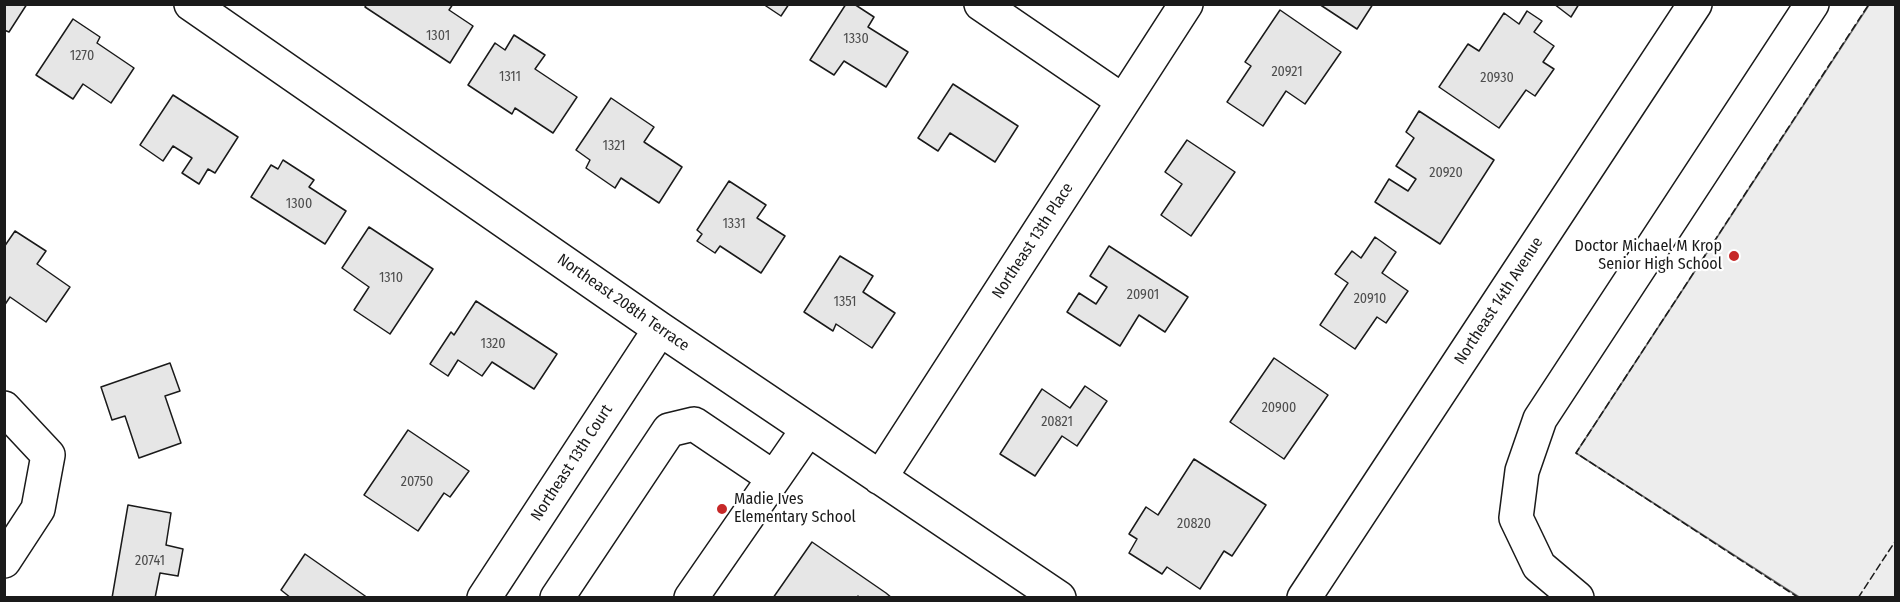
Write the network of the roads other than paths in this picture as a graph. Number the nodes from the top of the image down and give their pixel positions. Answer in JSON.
{"nodes":[{"id":1,"x":191,"y":4,"type":"edge"},
{"id":2,"x":981,"y":4,"type":"edge"},
{"id":3,"x":1186,"y":4,"type":"edge"},
{"id":4,"x":1695,"y":4,"type":"edge"},
{"id":5,"x":1812,"y":4,"type":"edge"},
{"id":6,"x":1123,"y":101,"type":"junction"},
{"id":7,"x":660,"y":330,"type":"junction"},
{"id":8,"x":5,"y":408,"type":"edge"},
{"id":9,"x":808,"y":429,"type":"junction"},
{"id":10,"x":774,"y":478,"type":"junction"},
{"id":11,"x":880,"y":478,"type":"junction"},
{"id":12,"x":4,"y":561,"type":"edge"},
{"id":13,"x":484,"y":597,"type":"edge"},
{"id":14,"x":557,"y":597,"type":"edge"},
{"id":15,"x":690,"y":597,"type":"edge"},
{"id":16,"x":1059,"y":597,"type":"edge"},
{"id":17,"x":1304,"y":597,"type":"edge"},
{"id":18,"x":1577,"y":597,"type":"edge"}],
"edges":[{"from":1,"to":7,"type":"street","name":"Northeast 208th Terrace"},
{"from":2,"to":6,"type":"street"},
{"from":3,"to":6,"type":"street","name":"Northeast 13th Place"},
{"from":4,"to":17,"type":"street","name":"Northeast 14th Avenue"},
{"from":5,"to":18,"type":"street"},
{"from":6,"to":11,"type":"street","name":"Northeast 13th Place"},
{"from":7,"to":9,"type":"street","name":"Northeast 208th Terrace"},
{"from":7,"to":13,"type":"street","name":"Northeast 13th Court"},
{"from":8,"to":12,"type":"street"},
{"from":9,"to":10,"type":"street"},
{"from":9,"to":11,"type":"street","name":"Northeast 208th Terrace"},
{"from":10,"to":14,"type":"street"},
{"from":10,"to":15,"type":"street"},
{"from":11,"to":16,"type":"street","name":"Northeast 208th Terrace"}]}
